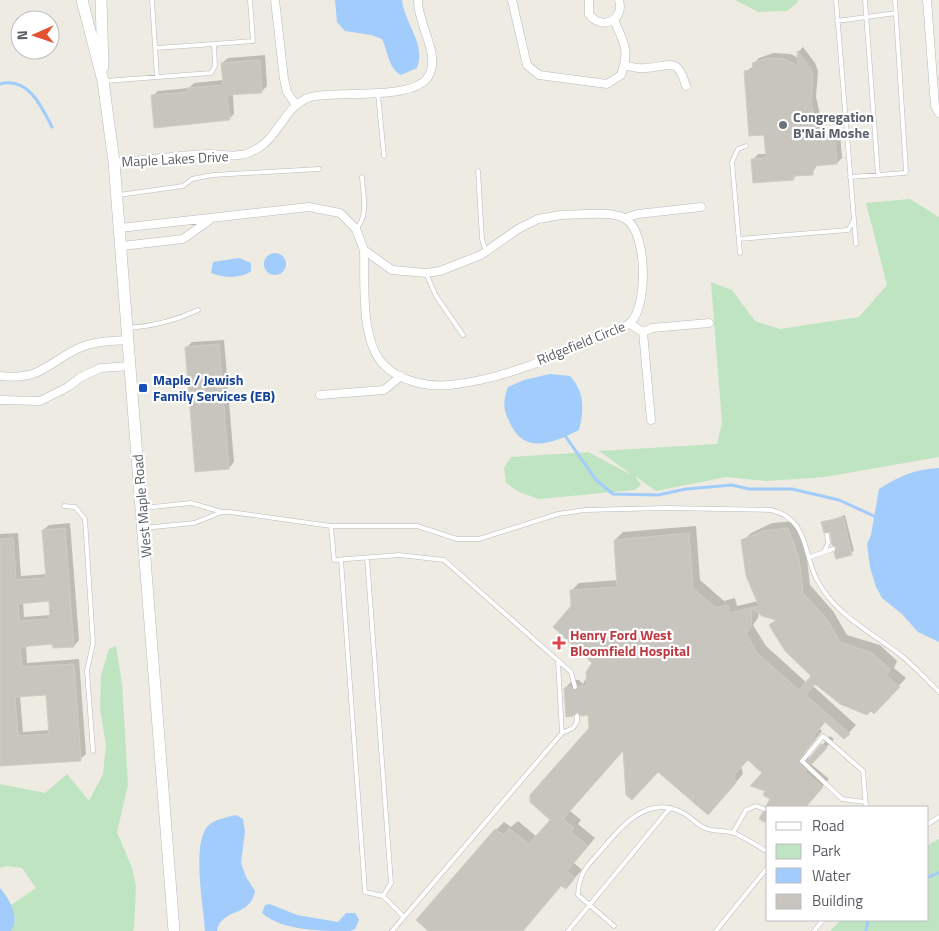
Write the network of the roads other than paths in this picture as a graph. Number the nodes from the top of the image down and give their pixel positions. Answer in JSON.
{"nodes":[{"id":1,"x":82,"y":0,"type":"edge"},
{"id":2,"x":101,"y":0,"type":"edge"},
{"id":3,"x":152,"y":0,"type":"edge"},
{"id":4,"x":250,"y":0,"type":"edge"},
{"id":5,"x":275,"y":0,"type":"edge"},
{"id":6,"x":418,"y":0,"type":"edge"},
{"id":7,"x":512,"y":0,"type":"edge"},
{"id":8,"x":589,"y":0,"type":"edge"},
{"id":9,"x":619,"y":0,"type":"edge"},
{"id":10,"x":836,"y":0,"type":"edge"},
{"id":11,"x":865,"y":0,"type":"edge"},
{"id":12,"x":895,"y":0,"type":"edge"},
{"id":13,"x":927,"y":0,"type":"edge"},
{"id":14,"x":896,"y":13,"type":"junction"},
{"id":15,"x":867,"y":17,"type":"junction"},
{"id":16,"x":614,"y":20,"type":"junction"},
{"id":17,"x":837,"y":21,"type":"junction"},
{"id":18,"x":214,"y":44,"type":"junction"},
{"id":19,"x":156,"y":48,"type":"junction"},
{"id":20,"x":625,"y":65,"type":"junction"},
{"id":21,"x":157,"y":77,"type":"junction"},
{"id":22,"x":103,"y":81,"type":"junction"},
{"id":23,"x":686,"y":86,"type":"dead end"},
{"id":24,"x":378,"y":93,"type":"junction"},
{"id":25,"x":296,"y":105,"type":"junction"},
{"id":26,"x":939,"y":113,"type":"edge"},
{"id":27,"x":746,"y":146,"type":"dead end"},
{"id":28,"x":384,"y":156,"type":"dead end"},
{"id":29,"x":114,"y":162,"type":"junction"},
{"id":30,"x":319,"y":169,"type":"dead end"},
{"id":31,"x":478,"y":171,"type":"dead end"},
{"id":32,"x":878,"y":175,"type":"junction"},
{"id":33,"x":362,"y":177,"type":"dead end"},
{"id":34,"x":850,"y":178,"type":"junction"},
{"id":35,"x":117,"y":195,"type":"junction"},
{"id":36,"x":701,"y":207,"type":"dead end"},
{"id":37,"x":625,"y":218,"type":"junction"},
{"id":38,"x":211,"y":219,"type":"junction"},
{"id":39,"x":854,"y":220,"type":"junction"},
{"id":40,"x":120,"y":228,"type":"junction"},
{"id":41,"x":356,"y":230,"type":"junction"},
{"id":42,"x":739,"y":238,"type":"junction"},
{"id":43,"x":856,"y":244,"type":"dead end"},
{"id":44,"x":122,"y":246,"type":"junction"},
{"id":45,"x":364,"y":250,"type":"junction"},
{"id":46,"x":486,"y":252,"type":"junction"},
{"id":47,"x":740,"y":254,"type":"dead end"},
{"id":48,"x":426,"y":273,"type":"junction"},
{"id":49,"x":198,"y":310,"type":"dead end"},
{"id":50,"x":709,"y":323,"type":"dead end"},
{"id":51,"x":630,"y":324,"type":"junction"},
{"id":52,"x":643,"y":332,"type":"junction"},
{"id":53,"x":128,"y":334,"type":"junction"},
{"id":54,"x":463,"y":335,"type":"dead end"},
{"id":55,"x":130,"y":366,"type":"junction"},
{"id":56,"x":0,"y":376,"type":"edge"},
{"id":57,"x":401,"y":376,"type":"junction"},
{"id":58,"x":320,"y":395,"type":"dead end"},
{"id":59,"x":0,"y":400,"type":"edge"},
{"id":60,"x":650,"y":420,"type":"dead end"},
{"id":61,"x":64,"y":506,"type":"dead end"},
{"id":62,"x":142,"y":508,"type":"junction"},
{"id":63,"x":222,"y":512,"type":"junction"},
{"id":64,"x":331,"y":526,"type":"junction"},
{"id":65,"x":143,"y":528,"type":"junction"},
{"id":66,"x":829,"y":537,"type":"dead end"},
{"id":67,"x":833,"y":549,"type":"dead end"},
{"id":68,"x":824,"y":552,"type":"junction"},
{"id":69,"x":810,"y":557,"type":"junction"},
{"id":70,"x":367,"y":558,"type":"junction"},
{"id":71,"x":341,"y":560,"type":"junction"},
{"id":72,"x":558,"y":662,"type":"junction"},
{"id":73,"x":575,"y":687,"type":"dead end"},
{"id":74,"x":939,"y":692,"type":"edge"},
{"id":75,"x":577,"y":716,"type":"dead end"},
{"id":76,"x":562,"y":732,"type":"junction"},
{"id":77,"x":93,"y":751,"type":"dead end"},
{"id":78,"x":865,"y":802,"type":"junction"},
{"id":79,"x":866,"y":806,"type":"edge"},
{"id":80,"x":670,"y":808,"type":"junction"},
{"id":81,"x":764,"y":809,"type":"dead end"},
{"id":82,"x":733,"y":832,"type":"junction"},
{"id":83,"x":766,"y":851,"type":"edge"},
{"id":84,"x":766,"y":869,"type":"edge"},
{"id":85,"x":383,"y":896,"type":"junction"},
{"id":86,"x":590,"y":906,"type":"junction"},
{"id":87,"x":404,"y":917,"type":"junction"},
{"id":88,"x":822,"y":921,"type":"edge"},
{"id":89,"x":614,"y":926,"type":"dead end"},
{"id":90,"x":174,"y":931,"type":"edge"},
{"id":91,"x":392,"y":931,"type":"edge"},
{"id":92,"x":568,"y":931,"type":"edge"},
{"id":93,"x":716,"y":931,"type":"edge"},
{"id":94,"x":814,"y":931,"type":"edge"}],
"edges":[{"from":1,"to":22,"type":"main road","name":"West Maple Road"},
{"from":2,"to":22,"type":"main road","name":"West Maple Road"},
{"from":3,"to":19,"type":"lane"},
{"from":4,"to":18,"type":"lane"},
{"from":5,"to":25,"type":"street"},
{"from":6,"to":24,"type":"street","name":"Maple Lakes Drive"},
{"from":7,"to":20,"type":"street"},
{"from":8,"to":16,"type":"street"},
{"from":9,"to":16,"type":"street"},
{"from":10,"to":17,"type":"lane"},
{"from":11,"to":15,"type":"lane"},
{"from":12,"to":14,"type":"lane"},
{"from":13,"to":26,"type":"street"},
{"from":14,"to":15,"type":"lane"},
{"from":14,"to":32,"type":"lane"},
{"from":15,"to":17,"type":"lane"},
{"from":15,"to":32,"type":"lane"},
{"from":16,"to":20,"type":"street"},
{"from":17,"to":34,"type":"lane"},
{"from":18,"to":19,"type":"lane"},
{"from":18,"to":21,"type":"lane"},
{"from":19,"to":21,"type":"lane"},
{"from":20,"to":23,"type":"street"},
{"from":21,"to":22,"type":"lane"},
{"from":22,"to":29,"type":"main road","name":"West Maple Road"},
{"from":24,"to":25,"type":"street","name":"Maple Lakes Drive"},
{"from":24,"to":28,"type":"lane"},
{"from":25,"to":29,"type":"street","name":"Maple Lakes Drive"},
{"from":27,"to":42,"type":"lane"},
{"from":29,"to":35,"type":"main road","name":"West Maple Road"},
{"from":30,"to":35,"type":"lane"},
{"from":31,"to":46,"type":"lane"},
{"from":32,"to":34,"type":"lane"},
{"from":33,"to":41,"type":"lane"},
{"from":34,"to":39,"type":"lane"},
{"from":35,"to":40,"type":"main road","name":"West Maple Road"},
{"from":36,"to":37,"type":"street"},
{"from":37,"to":46,"type":"street"},
{"from":37,"to":51,"type":"street","name":"Ridgefield Circle"},
{"from":38,"to":40,"type":"street","name":"Ridgefield Circle"},
{"from":38,"to":41,"type":"street","name":"Ridgefield Circle"},
{"from":38,"to":44,"type":"street","name":"Ridgefield Circle"},
{"from":39,"to":42,"type":"lane"},
{"from":39,"to":43,"type":"lane"},
{"from":40,"to":44,"type":"main road","name":"West Maple Road"},
{"from":41,"to":45,"type":"street","name":"Ridgefield Circle"},
{"from":42,"to":47,"type":"lane"},
{"from":44,"to":53,"type":"main road","name":"West Maple Road"},
{"from":45,"to":48,"type":"street"},
{"from":45,"to":57,"type":"street","name":"Ridgefield Circle"},
{"from":46,"to":48,"type":"street"},
{"from":48,"to":54,"type":"lane"},
{"from":49,"to":53,"type":"lane"},
{"from":50,"to":52,"type":"street"},
{"from":51,"to":52,"type":"street"},
{"from":51,"to":57,"type":"street","name":"Ridgefield Circle"},
{"from":52,"to":60,"type":"street"},
{"from":53,"to":55,"type":"main road","name":"West Maple Road"},
{"from":53,"to":56,"type":"street"},
{"from":55,"to":59,"type":"street"},
{"from":55,"to":62,"type":"main road","name":"West Maple Road"},
{"from":57,"to":58,"type":"street"},
{"from":61,"to":77,"type":"lane"},
{"from":62,"to":63,"type":"lane"},
{"from":62,"to":65,"type":"main road","name":"West Maple Road"},
{"from":63,"to":64,"type":"lane"},
{"from":63,"to":65,"type":"lane"},
{"from":64,"to":69,"type":"lane"},
{"from":64,"to":71,"type":"lane"},
{"from":65,"to":90,"type":"main road","name":"West Maple Road"},
{"from":66,"to":68,"type":"lane"},
{"from":67,"to":68,"type":"lane"},
{"from":68,"to":69,"type":"lane"},
{"from":69,"to":74,"type":"lane"},
{"from":70,"to":71,"type":"lane"},
{"from":70,"to":72,"type":"lane"},
{"from":70,"to":85,"type":"lane"},
{"from":71,"to":85,"type":"lane"},
{"from":72,"to":73,"type":"lane"},
{"from":72,"to":76,"type":"lane"},
{"from":75,"to":76,"type":"lane"},
{"from":76,"to":87,"type":"lane"},
{"from":78,"to":78,"type":"lane"},
{"from":78,"to":79,"type":"lane"},
{"from":80,"to":82,"type":"lane"},
{"from":80,"to":86,"type":"lane"},
{"from":80,"to":86,"type":"lane"},
{"from":81,"to":82,"type":"lane"},
{"from":82,"to":83,"type":"lane"},
{"from":84,"to":93,"type":"lane"},
{"from":85,"to":87,"type":"lane"},
{"from":86,"to":89,"type":"lane"},
{"from":86,"to":92,"type":"lane"},
{"from":87,"to":91,"type":"lane"},
{"from":88,"to":94,"type":"lane"}]}
